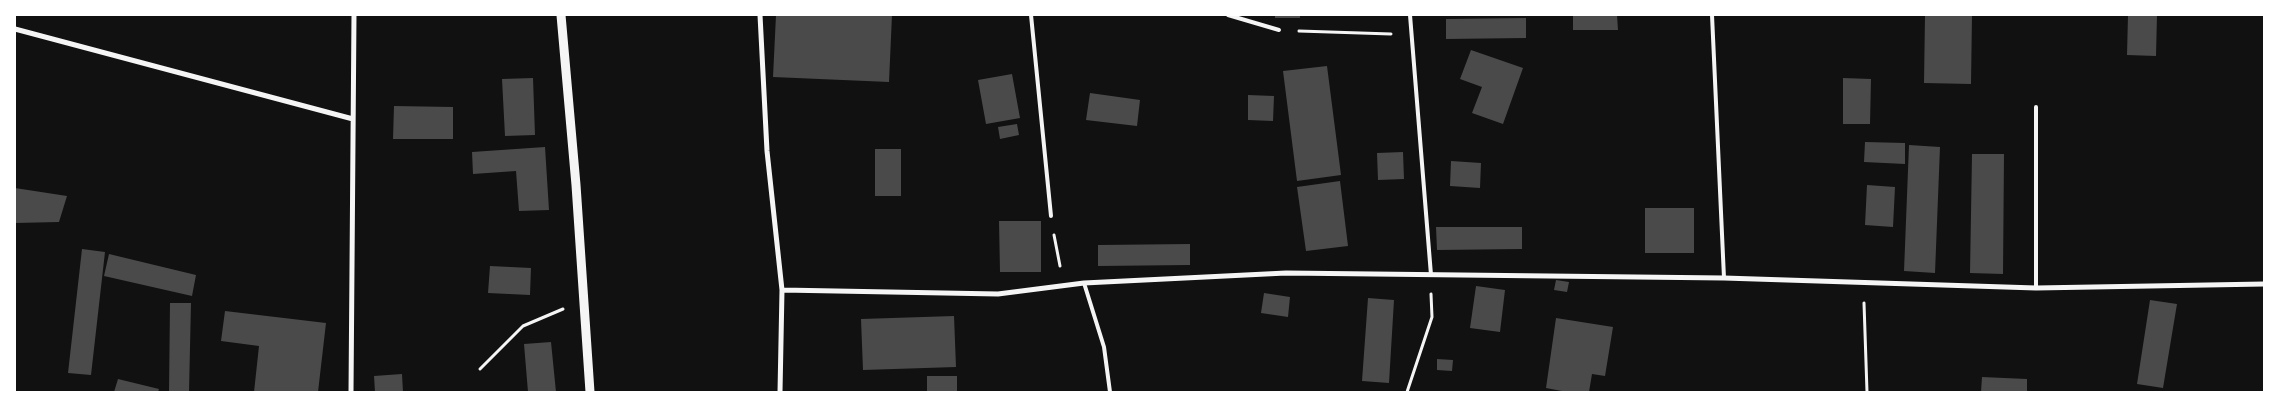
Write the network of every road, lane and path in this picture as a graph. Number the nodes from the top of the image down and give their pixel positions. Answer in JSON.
{"nodes":[{"id":1,"x":354,"y":15,"type":"edge"},
{"id":2,"x":561,"y":15,"type":"edge"},
{"id":3,"x":760,"y":15,"type":"edge"},
{"id":4,"x":1031,"y":15,"type":"edge"},
{"id":5,"x":1228,"y":15,"type":"edge"},
{"id":6,"x":1410,"y":15,"type":"edge"},
{"id":7,"x":1712,"y":15,"type":"edge"},
{"id":8,"x":15,"y":29,"type":"edge"},
{"id":9,"x":1279,"y":30,"type":"joint"},
{"id":10,"x":1411,"y":34,"type":"junction"},
{"id":11,"x":2036,"y":107,"type":"dead end"},
{"id":12,"x":352,"y":119,"type":"junction"},
{"id":13,"x":1051,"y":216,"type":"joint"},
{"id":14,"x":1431,"y":275,"type":"junction"},
{"id":15,"x":1724,"y":278,"type":"junction"},
{"id":16,"x":1084,"y":283,"type":"junction"},
{"id":17,"x":1863,"y":283,"type":"junction"},
{"id":18,"x":2264,"y":284,"type":"edge"},
{"id":19,"x":1064,"y":286,"type":"junction"},
{"id":20,"x":2036,"y":288,"type":"junction"},
{"id":21,"x":782,"y":290,"type":"junction"},
{"id":22,"x":584,"y":300,"type":"junction"},
{"id":23,"x":480,"y":369,"type":"dead end"},
{"id":24,"x":351,"y":392,"type":"edge"},
{"id":25,"x":590,"y":392,"type":"edge"},
{"id":26,"x":780,"y":392,"type":"edge"},
{"id":27,"x":1110,"y":392,"type":"edge"},
{"id":28,"x":1407,"y":392,"type":"edge"},
{"id":29,"x":1866,"y":392,"type":"edge"}],
"edges":[{"from":1,"to":12,"type":"street"},
{"from":2,"to":22,"type":"street"},
{"from":3,"to":21,"type":"street"},
{"from":4,"to":13,"type":"lane"},
{"from":5,"to":9,"type":"lane"},
{"from":6,"to":10,"type":"lane"},
{"from":7,"to":15,"type":"lane"},
{"from":8,"to":12,"type":"street"},
{"from":9,"to":10,"type":"path"},
{"from":10,"to":14,"type":"lane"},
{"from":11,"to":20,"type":"lane"},
{"from":12,"to":24,"type":"street"},
{"from":13,"to":19,"type":"path"},
{"from":14,"to":15,"type":"street"},
{"from":14,"to":16,"type":"street"},
{"from":14,"to":28,"type":"path"},
{"from":15,"to":17,"type":"street"},
{"from":16,"to":19,"type":"street"},
{"from":16,"to":27,"type":"lane"},
{"from":17,"to":20,"type":"street"},
{"from":17,"to":29,"type":"path"},
{"from":18,"to":20,"type":"street"},
{"from":19,"to":21,"type":"street"},
{"from":21,"to":26,"type":"street"},
{"from":22,"to":23,"type":"path"},
{"from":22,"to":25,"type":"street"}]}
